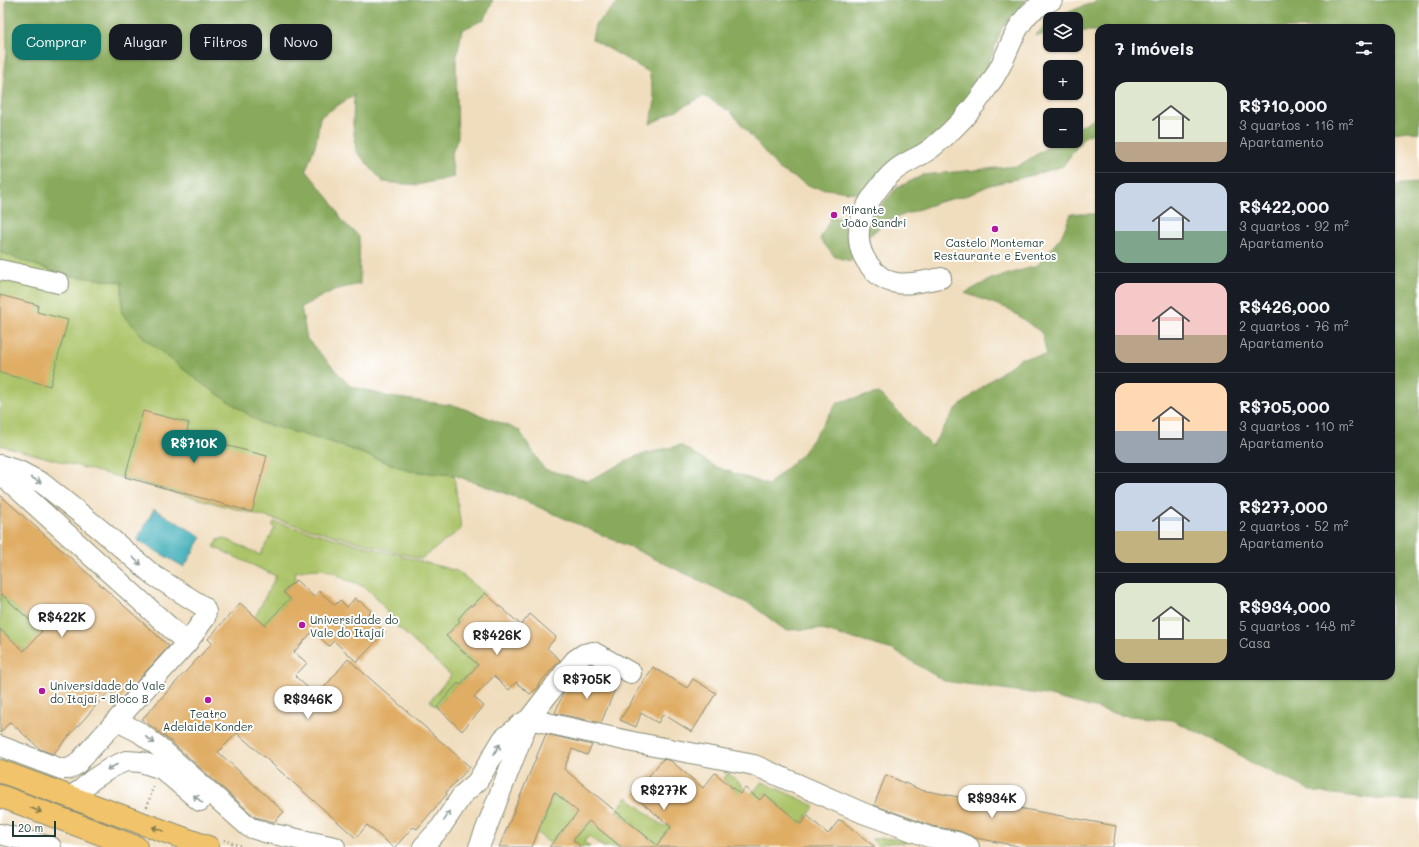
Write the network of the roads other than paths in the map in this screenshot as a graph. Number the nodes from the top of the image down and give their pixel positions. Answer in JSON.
{"nodes":[{"id":1,"x":1052,"y":0,"type":"edge"},
{"id":2,"x":0,"y":270,"type":"edge"},
{"id":3,"x":941,"y":278,"type":"dead end"},
{"id":4,"x":59,"y":283,"type":"dead end"},
{"id":5,"x":0,"y":465,"type":"edge"},
{"id":6,"x":0,"y":473,"type":"edge"},
{"id":7,"x":187,"y":643,"type":"junction"},
{"id":8,"x":631,"y":673,"type":"dead end"},
{"id":9,"x":529,"y":719,"type":"junction"},
{"id":10,"x":117,"y":721,"type":"junction"},
{"id":11,"x":0,"y":746,"type":"edge"},
{"id":12,"x":2,"y":774,"type":"edge"},
{"id":13,"x":0,"y":796,"type":"edge"},
{"id":14,"x":70,"y":797,"type":"junction"},
{"id":15,"x":0,"y":834,"type":"edge"},
{"id":16,"x":921,"y":842,"type":"edge"},
{"id":17,"x":52,"y":847,"type":"edge"},
{"id":18,"x":136,"y":847,"type":"edge"},
{"id":19,"x":208,"y":847,"type":"edge"},
{"id":20,"x":278,"y":847,"type":"edge"},
{"id":21,"x":335,"y":847,"type":"edge"},
{"id":22,"x":423,"y":847,"type":"edge"},
{"id":23,"x":479,"y":847,"type":"edge"},
{"id":24,"x":969,"y":847,"type":"edge"}],
"edges":[{"from":1,"to":3,"type":"street"},
{"from":2,"to":4,"type":"street"},
{"from":5,"to":7,"type":"street","one_way":true},
{"from":6,"to":7,"type":"street"},
{"from":7,"to":10,"type":"street"},
{"from":8,"to":9,"type":"street"},
{"from":9,"to":16,"type":"street"},
{"from":22,"to":9,"type":"street","one_way":true},
{"from":9,"to":23,"type":"street"},
{"from":10,"to":11,"type":"street"},
{"from":10,"to":21,"type":"street","one_way":true},
{"from":12,"to":14,"type":"main road"},
{"from":13,"to":18,"type":"main road","one_way":true},
{"from":19,"to":14,"type":"main road","one_way":true},
{"from":20,"to":14,"type":"street","one_way":true},
{"from":15,"to":17,"type":"street"},
{"from":16,"to":24,"type":"street"}]}
